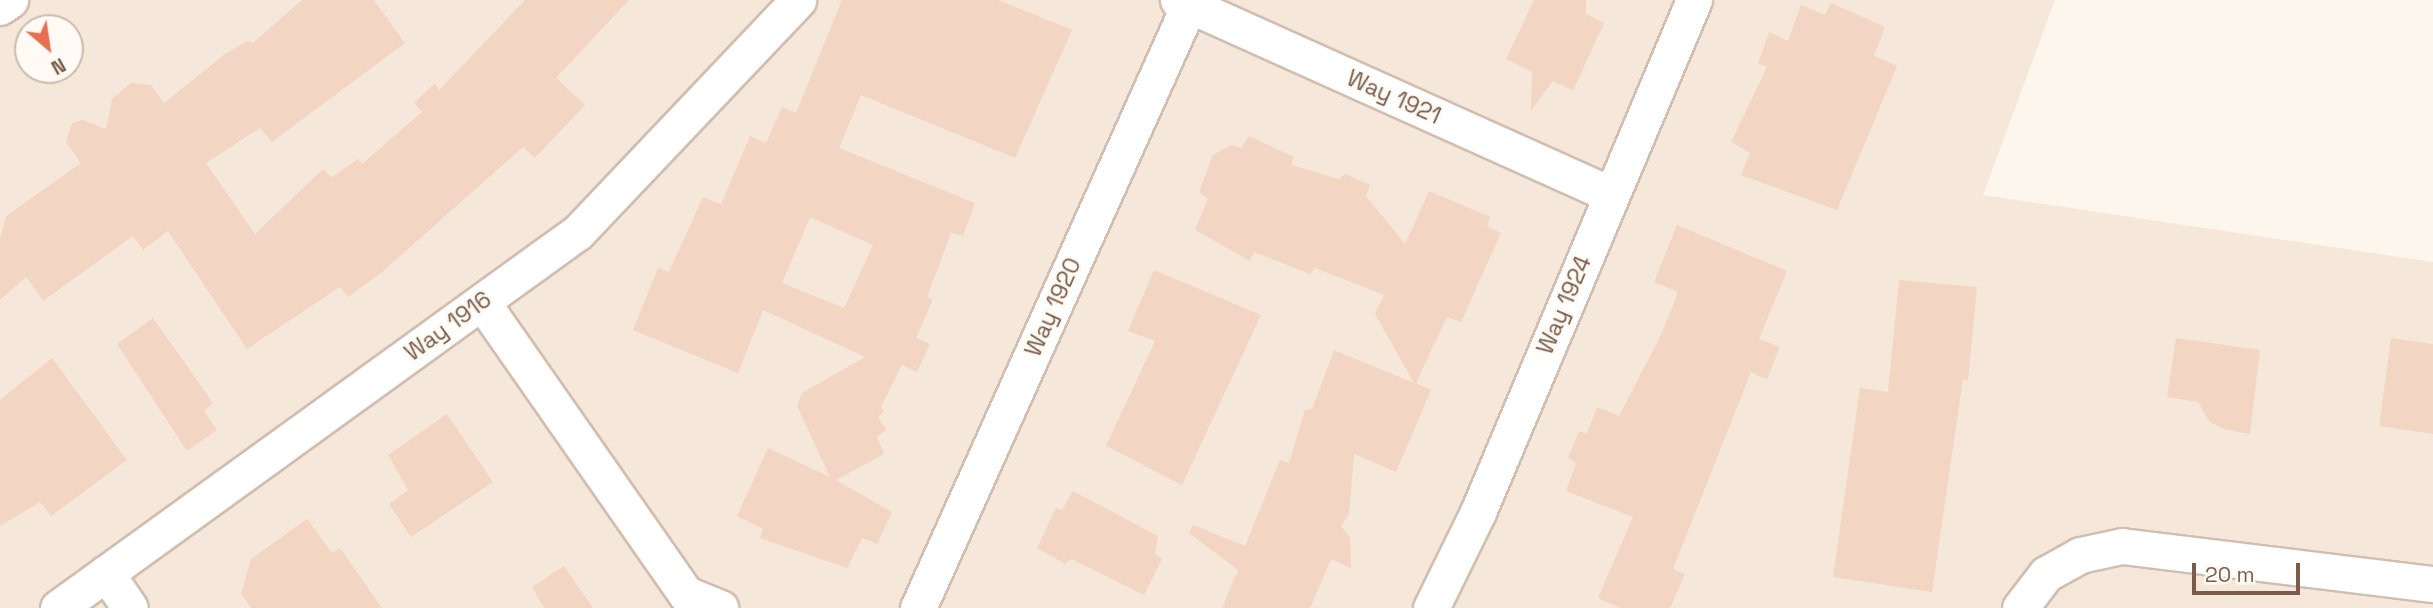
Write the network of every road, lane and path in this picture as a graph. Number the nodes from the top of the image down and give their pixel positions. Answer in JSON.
{"nodes":[{"id":1,"x":9,"y":0,"type":"edge"},
{"id":2,"x":798,"y":0,"type":"edge"},
{"id":3,"x":1694,"y":0,"type":"edge"},
{"id":4,"x":1183,"y":3,"type":"edge"},
{"id":5,"x":0,"y":6,"type":"edge"},
{"id":6,"x":1609,"y":194,"type":"junction"},
{"id":7,"x":482,"y":302,"type":"junction"},
{"id":8,"x":106,"y":573,"type":"junction"},
{"id":9,"x":2433,"y":584,"type":"edge"},
{"id":10,"x":58,"y":608,"type":"edge"},
{"id":11,"x":130,"y":608,"type":"edge"},
{"id":12,"x":720,"y":608,"type":"edge"},
{"id":13,"x":918,"y":608,"type":"edge"},
{"id":14,"x":1431,"y":608,"type":"edge"},
{"id":15,"x":2020,"y":608,"type":"edge"}],
"edges":[{"from":1,"to":5,"type":"street"},
{"from":2,"to":7,"type":"street","name":"Way 1916"},
{"from":3,"to":6,"type":"street","name":"Way 1924"},
{"from":4,"to":6,"type":"street","name":"Way 1921"},
{"from":4,"to":13,"type":"street","name":"Way 1920"},
{"from":6,"to":14,"type":"street","name":"Way 1924"},
{"from":7,"to":8,"type":"street","name":"Way 1916"},
{"from":7,"to":12,"type":"street"},
{"from":8,"to":10,"type":"street","name":"Way 1916"},
{"from":8,"to":11,"type":"street"},
{"from":9,"to":15,"type":"street"}]}
